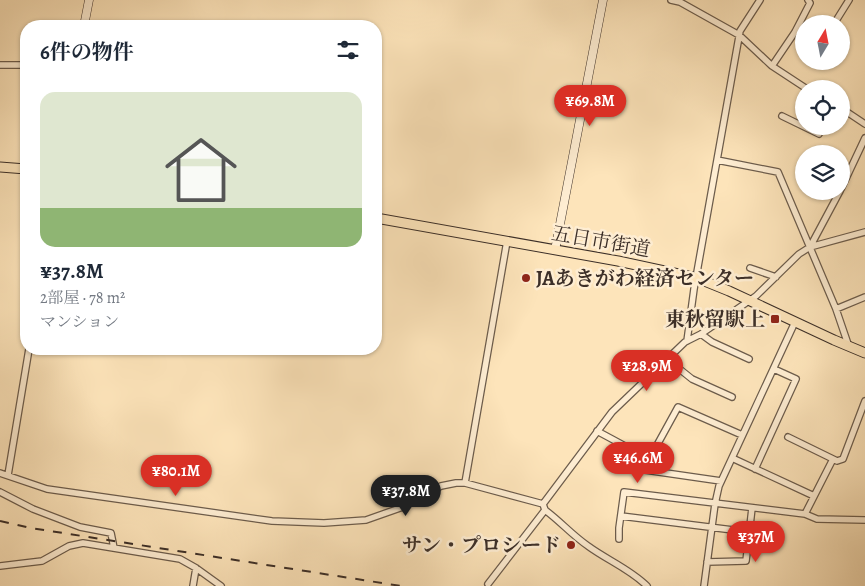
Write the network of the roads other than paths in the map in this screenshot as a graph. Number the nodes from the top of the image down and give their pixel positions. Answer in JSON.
{"nodes":[{"id":1,"x":89,"y":0,"type":"edge"},
{"id":2,"x":603,"y":0,"type":"edge"},
{"id":3,"x":671,"y":0,"type":"edge"},
{"id":4,"x":760,"y":0,"type":"edge"},
{"id":5,"x":808,"y":0,"type":"edge"},
{"id":6,"x":849,"y":0,"type":"edge"},
{"id":7,"x":840,"y":15,"type":"edge"},
{"id":8,"x":85,"y":20,"type":"edge"},
{"id":9,"x":739,"y":35,"type":"junction"},
{"id":10,"x":0,"y":65,"type":"edge"},
{"id":11,"x":20,"y":65,"type":"edge"},
{"id":12,"x":772,"y":66,"type":"junction"},
{"id":13,"x":795,"y":82,"type":"edge"},
{"id":14,"x":850,"y":114,"type":"edge"},
{"id":15,"x":782,"y":116,"type":"dead end"},
{"id":16,"x":795,"y":122,"type":"edge"},
{"id":17,"x":865,"y":124,"type":"edge"},
{"id":18,"x":865,"y":138,"type":"edge"},
{"id":19,"x":717,"y":160,"type":"junction"},
{"id":20,"x":0,"y":167,"type":"edge"},
{"id":21,"x":20,"y":169,"type":"edge"},
{"id":22,"x":850,"y":170,"type":"edge"},
{"id":23,"x":836,"y":200,"type":"edge"},
{"id":24,"x":382,"y":219,"type":"edge"},
{"id":25,"x":865,"y":232,"type":"edge"},
{"id":26,"x":507,"y":241,"type":"junction"},
{"id":27,"x":810,"y":247,"type":"junction"},
{"id":28,"x":554,"y":250,"type":"junction"},
{"id":29,"x":750,"y":268,"type":"dead end"},
{"id":30,"x":776,"y":277,"type":"junction"},
{"id":31,"x":697,"y":278,"type":"junction"},
{"id":32,"x":865,"y":297,"type":"edge"},
{"id":33,"x":749,"y":300,"type":"junction"},
{"id":34,"x":836,"y":309,"type":"junction"},
{"id":35,"x":795,"y":322,"type":"junction"},
{"id":36,"x":700,"y":334,"type":"junction"},
{"id":37,"x":687,"y":341,"type":"junction"},
{"id":38,"x":849,"y":347,"type":"junction"},
{"id":39,"x":865,"y":353,"type":"edge"},
{"id":40,"x":29,"y":355,"type":"edge"},
{"id":41,"x":667,"y":359,"type":"junction"},
{"id":42,"x":748,"y":359,"type":"dead end"},
{"id":43,"x":774,"y":369,"type":"junction"},
{"id":44,"x":732,"y":397,"type":"dead end"},
{"id":45,"x":865,"y":401,"type":"edge"},
{"id":46,"x":597,"y":431,"type":"junction"},
{"id":47,"x":742,"y":435,"type":"junction"},
{"id":48,"x":788,"y":437,"type":"dead end"},
{"id":49,"x":732,"y":458,"type":"junction"},
{"id":50,"x":649,"y":459,"type":"junction"},
{"id":51,"x":833,"y":459,"type":"junction"},
{"id":52,"x":755,"y":469,"type":"junction"},
{"id":53,"x":0,"y":472,"type":"edge"},
{"id":54,"x":8,"y":475,"type":"junction"},
{"id":55,"x":721,"y":481,"type":"junction"},
{"id":56,"x":465,"y":484,"type":"junction"},
{"id":57,"x":0,"y":492,"type":"edge"},
{"id":58,"x":814,"y":496,"type":"junction"},
{"id":59,"x":715,"y":504,"type":"junction"},
{"id":60,"x":544,"y":507,"type":"junction"},
{"id":61,"x":752,"y":508,"type":"junction"},
{"id":62,"x":805,"y":514,"type":"junction"},
{"id":63,"x":621,"y":516,"type":"junction"},
{"id":64,"x":865,"y":520,"type":"edge"},
{"id":65,"x":712,"y":527,"type":"junction"},
{"id":66,"x":749,"y":532,"type":"junction"},
{"id":67,"x":619,"y":539,"type":"dead end"},
{"id":68,"x":114,"y":548,"type":"junction"},
{"id":69,"x":707,"y":562,"type":"junction"},
{"id":70,"x":0,"y":566,"type":"edge"},
{"id":71,"x":196,"y":568,"type":"junction"},
{"id":72,"x":488,"y":584,"type":"dead end"},
{"id":73,"x":193,"y":586,"type":"edge"},
{"id":74,"x":221,"y":586,"type":"edge"},
{"id":75,"x":647,"y":586,"type":"edge"},
{"id":76,"x":704,"y":586,"type":"edge"}],
"edges":[{"from":1,"to":8,"type":"main road"},
{"from":2,"to":28,"type":"main road"},
{"from":3,"to":9,"type":"street"},
{"from":4,"to":9,"type":"street"},
{"from":5,"to":12,"type":"street"},
{"from":6,"to":7,"type":"street"},
{"from":9,"to":12,"type":"street"},
{"from":9,"to":19,"type":"street"},
{"from":10,"to":11,"type":"street"},
{"from":12,"to":13,"type":"street"},
{"from":14,"to":17,"type":"street"},
{"from":15,"to":16,"type":"street"},
{"from":18,"to":22,"type":"street"},
{"from":19,"to":27,"type":"street"},
{"from":19,"to":31,"type":"street"},
{"from":20,"to":21,"type":"main road"},
{"from":23,"to":27,"type":"street"},
{"from":24,"to":26,"type":"main road","name":"五日市街道"},
{"from":25,"to":27,"type":"street"},
{"from":26,"to":28,"type":"main road","name":"五日市街道"},
{"from":26,"to":56,"type":"street"},
{"from":27,"to":30,"type":"street"},
{"from":27,"to":34,"type":"street"},
{"from":28,"to":31,"type":"main road","name":"五日市街道"},
{"from":29,"to":30,"type":"street"},
{"from":30,"to":33,"type":"street"},
{"from":31,"to":33,"type":"main road","name":"五日市街道"},
{"from":31,"to":37,"type":"street"},
{"from":32,"to":34,"type":"street"},
{"from":33,"to":35,"type":"main road","name":"五日市街道"},
{"from":33,"to":36,"type":"street"},
{"from":34,"to":38,"type":"street"},
{"from":35,"to":38,"type":"main road","name":"五日市街道"},
{"from":35,"to":43,"type":"street"},
{"from":36,"to":37,"type":"street"},
{"from":36,"to":42,"type":"street"},
{"from":37,"to":41,"type":"street"},
{"from":38,"to":39,"type":"main road","name":"五日市街道"},
{"from":40,"to":54,"type":"street"},
{"from":41,"to":44,"type":"street"},
{"from":41,"to":46,"type":"street"},
{"from":43,"to":47,"type":"street"},
{"from":43,"to":52,"type":"street"},
{"from":45,"to":51,"type":"street"},
{"from":46,"to":50,"type":"street"},
{"from":46,"to":60,"type":"street"},
{"from":47,"to":49,"type":"street"},
{"from":47,"to":50,"type":"street"},
{"from":48,"to":51,"type":"street"},
{"from":49,"to":52,"type":"street"},
{"from":49,"to":55,"type":"street"},
{"from":50,"to":55,"type":"street"},
{"from":51,"to":58,"type":"street"},
{"from":52,"to":58,"type":"street"},
{"from":53,"to":54,"type":"street"},
{"from":54,"to":56,"type":"street"},
{"from":55,"to":59,"type":"street"},
{"from":56,"to":60,"type":"street"},
{"from":57,"to":68,"type":"street"},
{"from":58,"to":62,"type":"street"},
{"from":59,"to":61,"type":"street"},
{"from":59,"to":63,"type":"street"},
{"from":59,"to":65,"type":"street"},
{"from":60,"to":72,"type":"street"},
{"from":60,"to":75,"type":"street"},
{"from":61,"to":62,"type":"street"},
{"from":61,"to":66,"type":"street"},
{"from":62,"to":64,"type":"street"},
{"from":63,"to":65,"type":"street"},
{"from":63,"to":67,"type":"street"},
{"from":65,"to":66,"type":"street"},
{"from":65,"to":69,"type":"street"},
{"from":66,"to":69,"type":"street"},
{"from":68,"to":70,"type":"street"},
{"from":68,"to":71,"type":"street"},
{"from":69,"to":76,"type":"street"},
{"from":71,"to":73,"type":"street"},
{"from":71,"to":74,"type":"street"}]}
